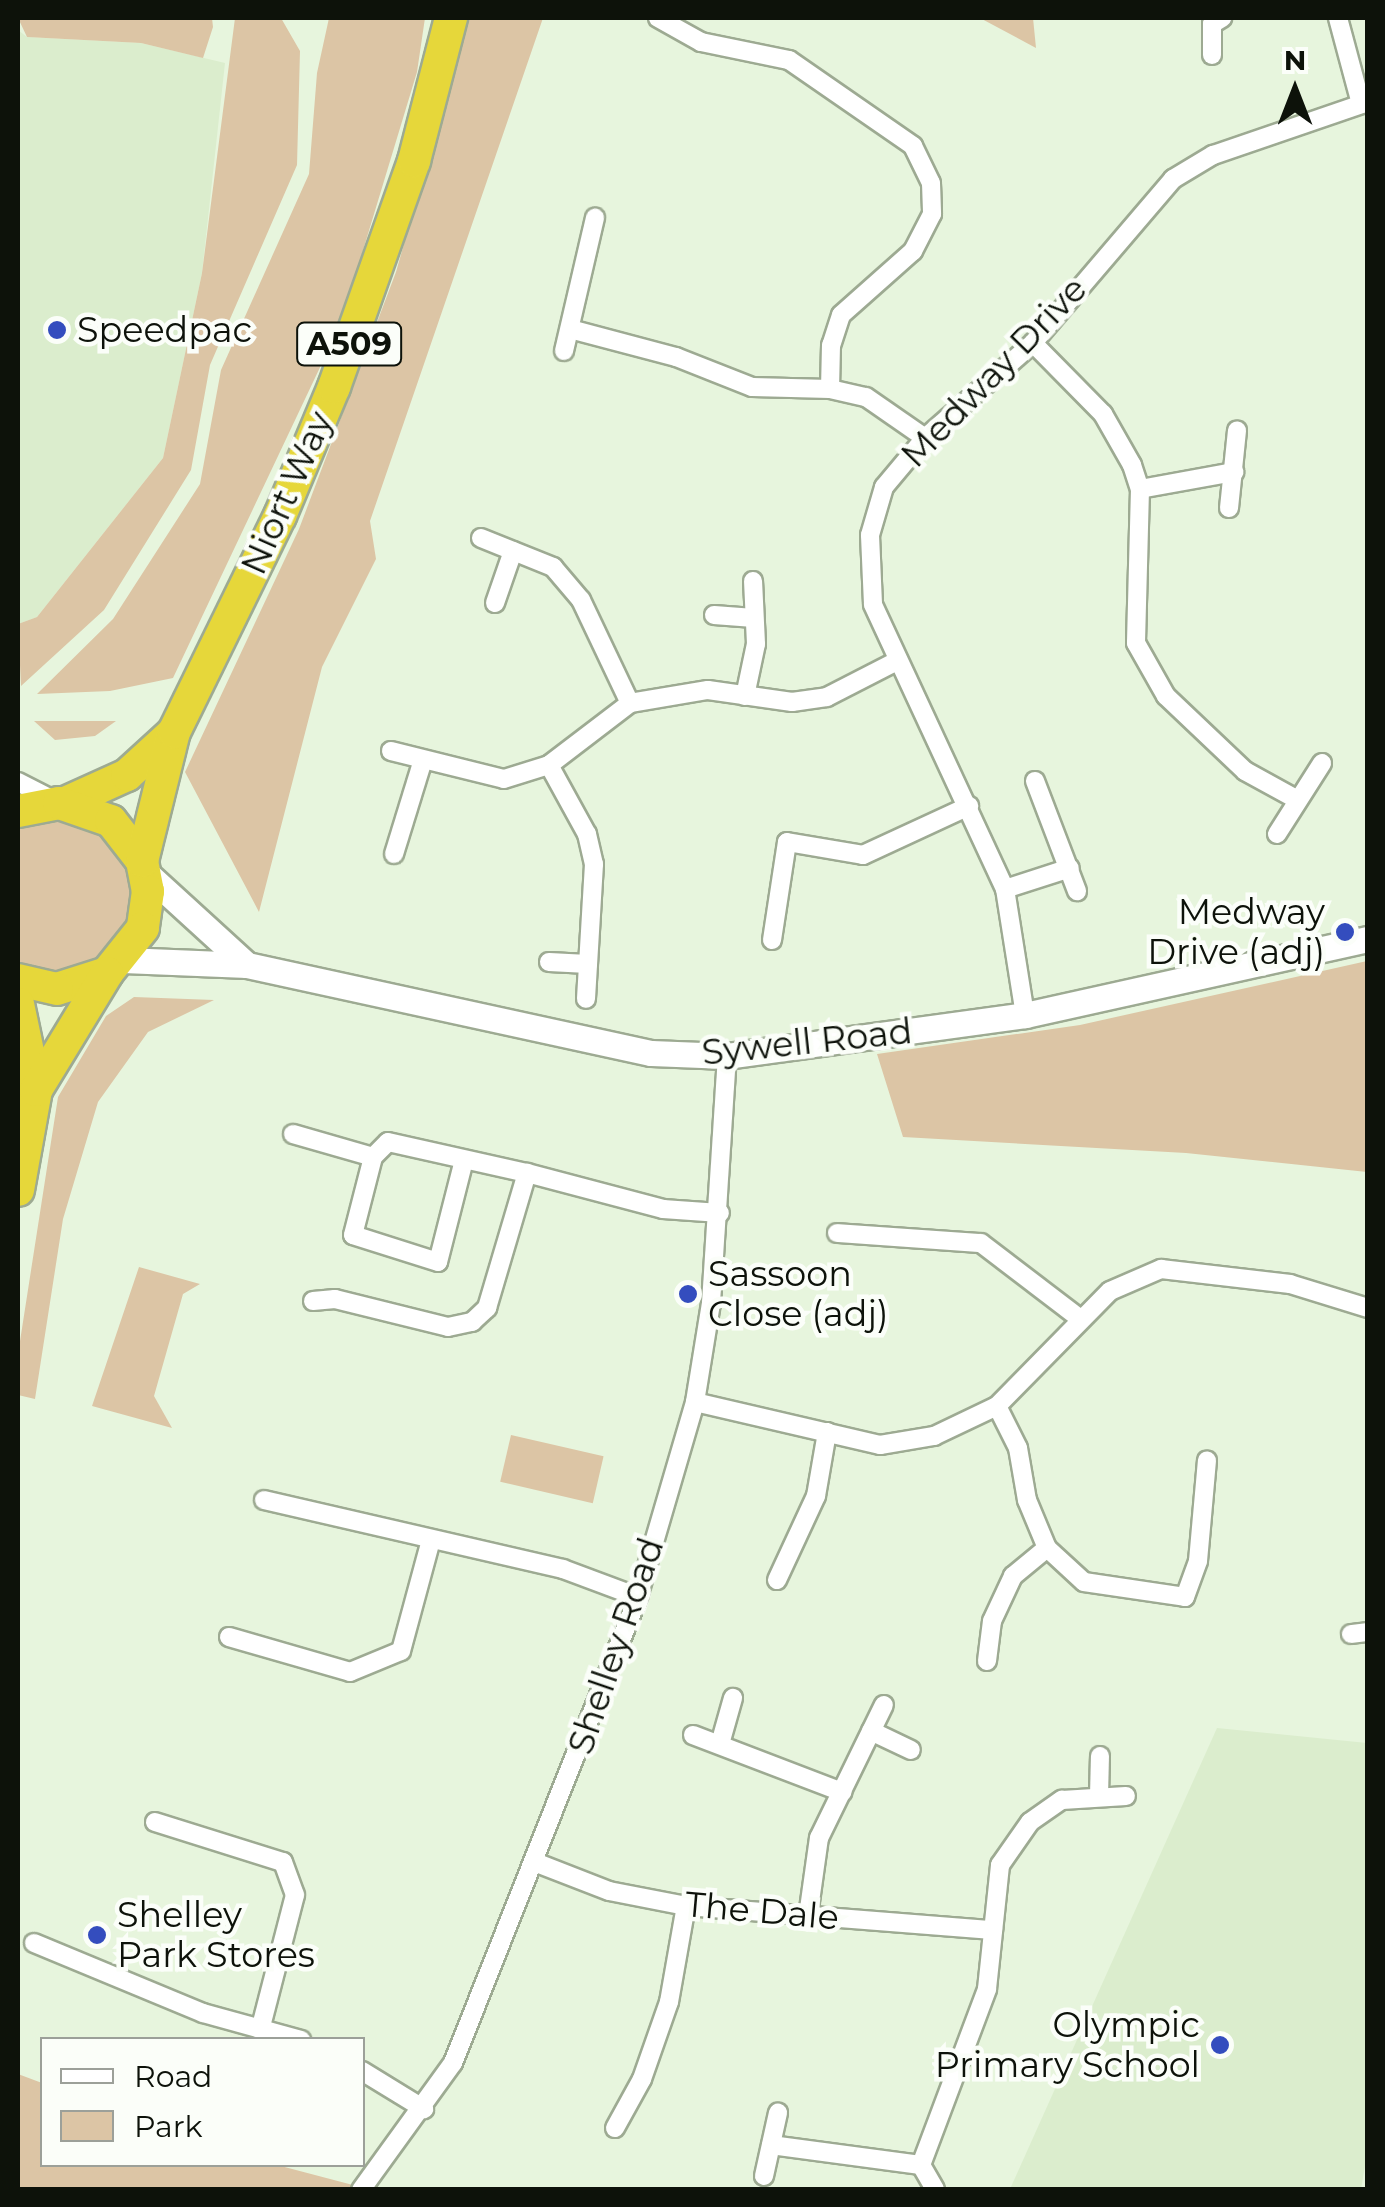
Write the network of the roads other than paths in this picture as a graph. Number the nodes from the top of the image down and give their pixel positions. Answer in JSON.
{"nodes":[{"id":1,"x":450,"y":18,"type":"edge"},
{"id":2,"x":1338,"y":18,"type":"edge"},
{"id":3,"x":666,"y":20,"type":"edge"},
{"id":4,"x":1211,"y":20,"type":"edge"},
{"id":5,"x":1212,"y":55,"type":"dead end"},
{"id":6,"x":1364,"y":103,"type":"edge"},
{"id":7,"x":595,"y":218,"type":"dead end"},
{"id":8,"x":570,"y":329,"type":"junction"},
{"id":9,"x":1033,"y":343,"type":"junction"},
{"id":10,"x":564,"y":351,"type":"dead end"},
{"id":11,"x":830,"y":389,"type":"junction"},
{"id":12,"x":1237,"y":430,"type":"dead end"},
{"id":13,"x":925,"y":438,"type":"junction"},
{"id":14,"x":1234,"y":472,"type":"junction"},
{"id":15,"x":1140,"y":489,"type":"junction"},
{"id":16,"x":1229,"y":508,"type":"dead end"},
{"id":17,"x":482,"y":538,"type":"dead end"},
{"id":18,"x":513,"y":551,"type":"junction"},
{"id":19,"x":753,"y":582,"type":"dead end"},
{"id":20,"x":495,"y":603,"type":"dead end"},
{"id":21,"x":714,"y":615,"type":"dead end"},
{"id":22,"x":754,"y":618,"type":"junction"},
{"id":23,"x":897,"y":662,"type":"junction"},
{"id":24,"x":745,"y":696,"type":"junction"},
{"id":25,"x":630,"y":704,"type":"junction"},
{"id":26,"x":174,"y":732,"type":"junction"},
{"id":27,"x":392,"y":751,"type":"dead end"},
{"id":28,"x":423,"y":760,"type":"junction"},
{"id":29,"x":1322,"y":763,"type":"dead end"},
{"id":30,"x":549,"y":766,"type":"junction"},
{"id":31,"x":1034,"y":781,"type":"dead end"},
{"id":32,"x":18,"y":782,"type":"edge"},
{"id":33,"x":1298,"y":800,"type":"junction"},
{"id":34,"x":62,"y":803,"type":"junction"},
{"id":35,"x":969,"y":806,"type":"junction"},
{"id":36,"x":18,"y":811,"type":"edge"},
{"id":37,"x":1277,"y":834,"type":"dead end"},
{"id":38,"x":394,"y":854,"type":"dead end"},
{"id":39,"x":144,"y":867,"type":"junction"},
{"id":40,"x":1070,"y":868,"type":"junction"},
{"id":41,"x":1005,"y":889,"type":"junction"},
{"id":42,"x":1077,"y":891,"type":"dead end"},
{"id":43,"x":1368,"y":939,"type":"edge"},
{"id":44,"x":772,"y":940,"type":"dead end"},
{"id":45,"x":549,"y":962,"type":"dead end"},
{"id":46,"x":588,"y":964,"type":"junction"},
{"id":47,"x":247,"y":965,"type":"junction"},
{"id":48,"x":115,"y":967,"type":"junction"},
{"id":49,"x":18,"y":980,"type":"edge"},
{"id":50,"x":586,"y":998,"type":"dead end"},
{"id":51,"x":18,"y":1004,"type":"edge"},
{"id":52,"x":1026,"y":1016,"type":"junction"},
{"id":53,"x":727,"y":1056,"type":"junction"},
{"id":54,"x":36,"y":1090,"type":"junction"},
{"id":55,"x":293,"y":1134,"type":"dead end"},
{"id":56,"x":372,"y":1157,"type":"junction"},
{"id":57,"x":464,"y":1160,"type":"junction"},
{"id":58,"x":526,"y":1174,"type":"junction"},
{"id":59,"x":18,"y":1190,"type":"edge"},
{"id":60,"x":720,"y":1213,"type":"junction"},
{"id":61,"x":837,"y":1233,"type":"dead end"},
{"id":62,"x":313,"y":1301,"type":"dead end"},
{"id":63,"x":1368,"y":1308,"type":"edge"},
{"id":64,"x":1079,"y":1318,"type":"junction"},
{"id":65,"x":694,"y":1402,"type":"junction"},
{"id":66,"x":997,"y":1406,"type":"junction"},
{"id":67,"x":827,"y":1432,"type":"junction"},
{"id":68,"x":1206,"y":1460,"type":"dead end"},
{"id":69,"x":264,"y":1500,"type":"dead end"},
{"id":70,"x":430,"y":1540,"type":"junction"},
{"id":71,"x":1046,"y":1548,"type":"junction"},
{"id":72,"x":777,"y":1580,"type":"dead end"},
{"id":73,"x":638,"y":1597,"type":"junction"},
{"id":74,"x":229,"y":1638,"type":"dead end"},
{"id":75,"x":988,"y":1661,"type":"dead end"},
{"id":76,"x":733,"y":1698,"type":"dead end"},
{"id":77,"x":884,"y":1705,"type":"dead end"},
{"id":78,"x":871,"y":1731,"type":"junction"},
{"id":79,"x":693,"y":1736,"type":"dead end"},
{"id":80,"x":720,"y":1744,"type":"junction"},
{"id":81,"x":911,"y":1750,"type":"dead end"},
{"id":82,"x":1100,"y":1756,"type":"dead end"},
{"id":83,"x":842,"y":1792,"type":"junction"},
{"id":84,"x":1098,"y":1796,"type":"junction"},
{"id":85,"x":1126,"y":1796,"type":"dead end"},
{"id":86,"x":155,"y":1822,"type":"dead end"},
{"id":87,"x":537,"y":1863,"type":"junction"},
{"id":88,"x":686,"y":1906,"type":"junction"},
{"id":89,"x":808,"y":1916,"type":"junction"},
{"id":90,"x":993,"y":1930,"type":"junction"},
{"id":91,"x":34,"y":1943,"type":"dead end"},
{"id":92,"x":260,"y":2030,"type":"junction"},
{"id":93,"x":289,"y":2037,"type":"edge"},
{"id":94,"x":365,"y":2073,"type":"edge"},
{"id":95,"x":424,"y":2110,"type":"junction"},
{"id":96,"x":778,"y":2113,"type":"dead end"},
{"id":97,"x":615,"y":2128,"type":"dead end"},
{"id":98,"x":771,"y":2145,"type":"junction"},
{"id":99,"x":921,"y":2165,"type":"junction"},
{"id":100,"x":764,"y":2176,"type":"dead end"},
{"id":101,"x":935,"y":2189,"type":"edge"},
{"id":102,"x":362,"y":2190,"type":"edge"}],
"edges":[{"from":1,"to":26,"type":"highway","name":"Niort Way","number":"A509"},
{"from":2,"to":6,"type":"street"},
{"from":3,"to":11,"type":"street"},
{"from":4,"to":5,"type":"street"},
{"from":6,"to":9,"type":"street","name":"Medway Drive"},
{"from":7,"to":8,"type":"street"},
{"from":8,"to":10,"type":"street"},
{"from":8,"to":11,"type":"street"},
{"from":9,"to":13,"type":"street","name":"Medway Drive"},
{"from":9,"to":15,"type":"street"},
{"from":11,"to":13,"type":"street"},
{"from":12,"to":14,"type":"street"},
{"from":13,"to":23,"type":"street","name":"Medway Drive"},
{"from":14,"to":15,"type":"street"},
{"from":14,"to":16,"type":"street"},
{"from":15,"to":33,"type":"street"},
{"from":17,"to":18,"type":"street"},
{"from":18,"to":20,"type":"street"},
{"from":18,"to":25,"type":"street"},
{"from":19,"to":22,"type":"street"},
{"from":21,"to":22,"type":"street"},
{"from":22,"to":24,"type":"street"},
{"from":23,"to":24,"type":"street"},
{"from":23,"to":35,"type":"street","name":"Medway Drive"},
{"from":24,"to":25,"type":"street"},
{"from":25,"to":30,"type":"street"},
{"from":26,"to":34,"type":"highway","name":"Niort Way","number":"A509"},
{"from":26,"to":39,"type":"highway","name":"Niort Way","number":"A509"},
{"from":27,"to":28,"type":"street"},
{"from":28,"to":30,"type":"street"},
{"from":28,"to":38,"type":"street"},
{"from":29,"to":33,"type":"street"},
{"from":30,"to":46,"type":"street"},
{"from":31,"to":40,"type":"street"},
{"from":32,"to":34,"type":"street"},
{"from":33,"to":37,"type":"street"},
{"from":34,"to":36,"type":"highway","name":"Niort Way"},
{"from":34,"to":39,"type":"highway"},
{"from":35,"to":41,"type":"street","name":"Medway Drive"},
{"from":35,"to":44,"type":"street"},
{"from":39,"to":47,"type":"street"},
{"from":39,"to":48,"type":"highway","name":"Niort Way"},
{"from":40,"to":41,"type":"street"},
{"from":40,"to":42,"type":"street"},
{"from":41,"to":52,"type":"street","name":"Medway Drive"},
{"from":43,"to":52,"type":"street","name":"Sywell Road"},
{"from":45,"to":46,"type":"street"},
{"from":46,"to":50,"type":"street"},
{"from":47,"to":48,"type":"street","name":"Sywell Road"},
{"from":47,"to":53,"type":"street","name":"Sywell Road"},
{"from":48,"to":49,"type":"highway"},
{"from":48,"to":54,"type":"highway","name":"Niort Way"},
{"from":51,"to":54,"type":"highway"},
{"from":52,"to":53,"type":"street","name":"Sywell Road"},
{"from":53,"to":60,"type":"street","name":"Shelley Road"},
{"from":54,"to":59,"type":"highway"},
{"from":55,"to":56,"type":"street"},
{"from":56,"to":57,"type":"street"},
{"from":56,"to":57,"type":"street"},
{"from":57,"to":58,"type":"street"},
{"from":58,"to":60,"type":"street"},
{"from":58,"to":62,"type":"street"},
{"from":60,"to":65,"type":"street","name":"Shelley Road"},
{"from":61,"to":64,"type":"street"},
{"from":63,"to":64,"type":"street"},
{"from":64,"to":66,"type":"street"},
{"from":65,"to":67,"type":"street"},
{"from":65,"to":73,"type":"street","name":"Shelley Road"},
{"from":66,"to":67,"type":"street"},
{"from":66,"to":71,"type":"street"},
{"from":67,"to":72,"type":"street"},
{"from":68,"to":71,"type":"street"},
{"from":69,"to":70,"type":"street"},
{"from":70,"to":73,"type":"street"},
{"from":70,"to":74,"type":"street"},
{"from":71,"to":75,"type":"street"},
{"from":73,"to":87,"type":"street","name":"Shelley Road"},
{"from":76,"to":80,"type":"street"},
{"from":77,"to":78,"type":"street"},
{"from":78,"to":81,"type":"street"},
{"from":78,"to":83,"type":"street"},
{"from":79,"to":80,"type":"street"},
{"from":80,"to":83,"type":"street"},
{"from":82,"to":84,"type":"street"},
{"from":83,"to":89,"type":"street"},
{"from":84,"to":85,"type":"street"},
{"from":84,"to":90,"type":"street"},
{"from":86,"to":92,"type":"street"},
{"from":87,"to":88,"type":"street","name":"The Dale"},
{"from":87,"to":95,"type":"street","name":"Shelley Road"},
{"from":88,"to":89,"type":"street","name":"The Dale"},
{"from":88,"to":97,"type":"street"},
{"from":89,"to":90,"type":"street","name":"The Dale"},
{"from":90,"to":99,"type":"street"},
{"from":91,"to":92,"type":"street"},
{"from":92,"to":93,"type":"street"},
{"from":94,"to":95,"type":"street"},
{"from":95,"to":102,"type":"street","name":"Shelley Road"},
{"from":96,"to":98,"type":"street"},
{"from":98,"to":99,"type":"street"},
{"from":98,"to":100,"type":"street"},
{"from":99,"to":101,"type":"street"}]}
